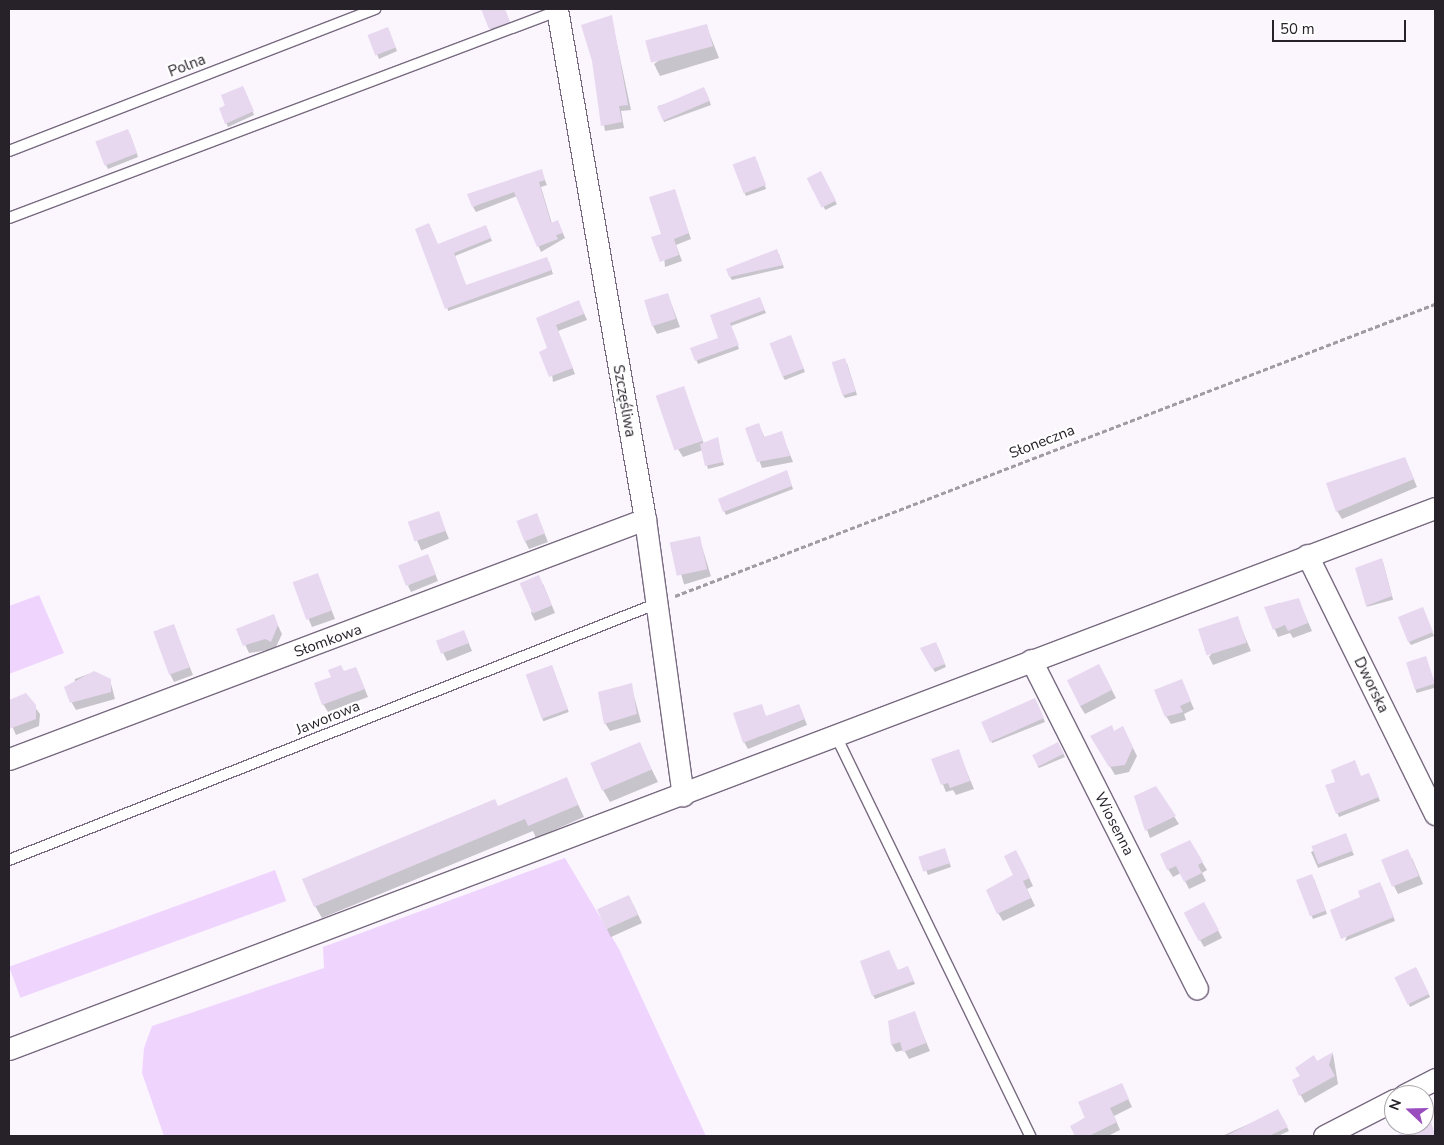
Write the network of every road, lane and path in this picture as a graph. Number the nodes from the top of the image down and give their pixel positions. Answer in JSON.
{"nodes":[{"id":1,"x":375,"y":9,"type":"edge"},
{"id":2,"x":557,"y":10,"type":"edge"},
{"id":3,"x":9,"y":151,"type":"edge"},
{"id":4,"x":9,"y":218,"type":"edge"},
{"id":5,"x":1435,"y":304,"type":"edge"},
{"id":6,"x":1435,"y":508,"type":"edge"},
{"id":7,"x":645,"y":519,"type":"junction"},
{"id":8,"x":1308,"y":555,"type":"junction"},
{"id":9,"x":658,"y":603,"type":"junction"},
{"id":10,"x":1031,"y":660,"type":"junction"},
{"id":11,"x":836,"y":736,"type":"junction"},
{"id":12,"x":9,"y":759,"type":"edge"},
{"id":13,"x":683,"y":795,"type":"junction"},
{"id":14,"x":1435,"y":814,"type":"edge"},
{"id":15,"x":9,"y":860,"type":"edge"},
{"id":16,"x":1197,"y":988,"type":"dead end"},
{"id":17,"x":9,"y":1049,"type":"edge"},
{"id":18,"x":1435,"y":1079,"type":"edge"},
{"id":19,"x":1423,"y":1085,"type":"edge"},
{"id":20,"x":1384,"y":1105,"type":"edge"},
{"id":21,"x":1030,"y":1136,"type":"edge"},
{"id":22,"x":1324,"y":1136,"type":"edge"}],
"edges":[{"from":1,"to":3,"type":"lane","name":"Polna"},
{"from":2,"to":4,"type":"lane"},
{"from":2,"to":7,"type":"street","name":"Szczęśliwa"},
{"from":5,"to":9,"type":"path","name":"Słoneczna"},
{"from":6,"to":8,"type":"street"},
{"from":7,"to":9,"type":"street","name":"Szczęśliwa"},
{"from":7,"to":12,"type":"street","name":"Słomkowa"},
{"from":8,"to":10,"type":"street"},
{"from":8,"to":14,"type":"street","name":"Dworska"},
{"from":9,"to":13,"type":"street","name":"Szczęśliwa"},
{"from":9,"to":15,"type":"lane","name":"Jaworowa"},
{"from":10,"to":11,"type":"street"},
{"from":10,"to":16,"type":"street","name":"Wiosenna"},
{"from":11,"to":13,"type":"street"},
{"from":11,"to":21,"type":"lane"},
{"from":13,"to":17,"type":"street"},
{"from":18,"to":19,"type":"street"},
{"from":20,"to":22,"type":"street"}]}
